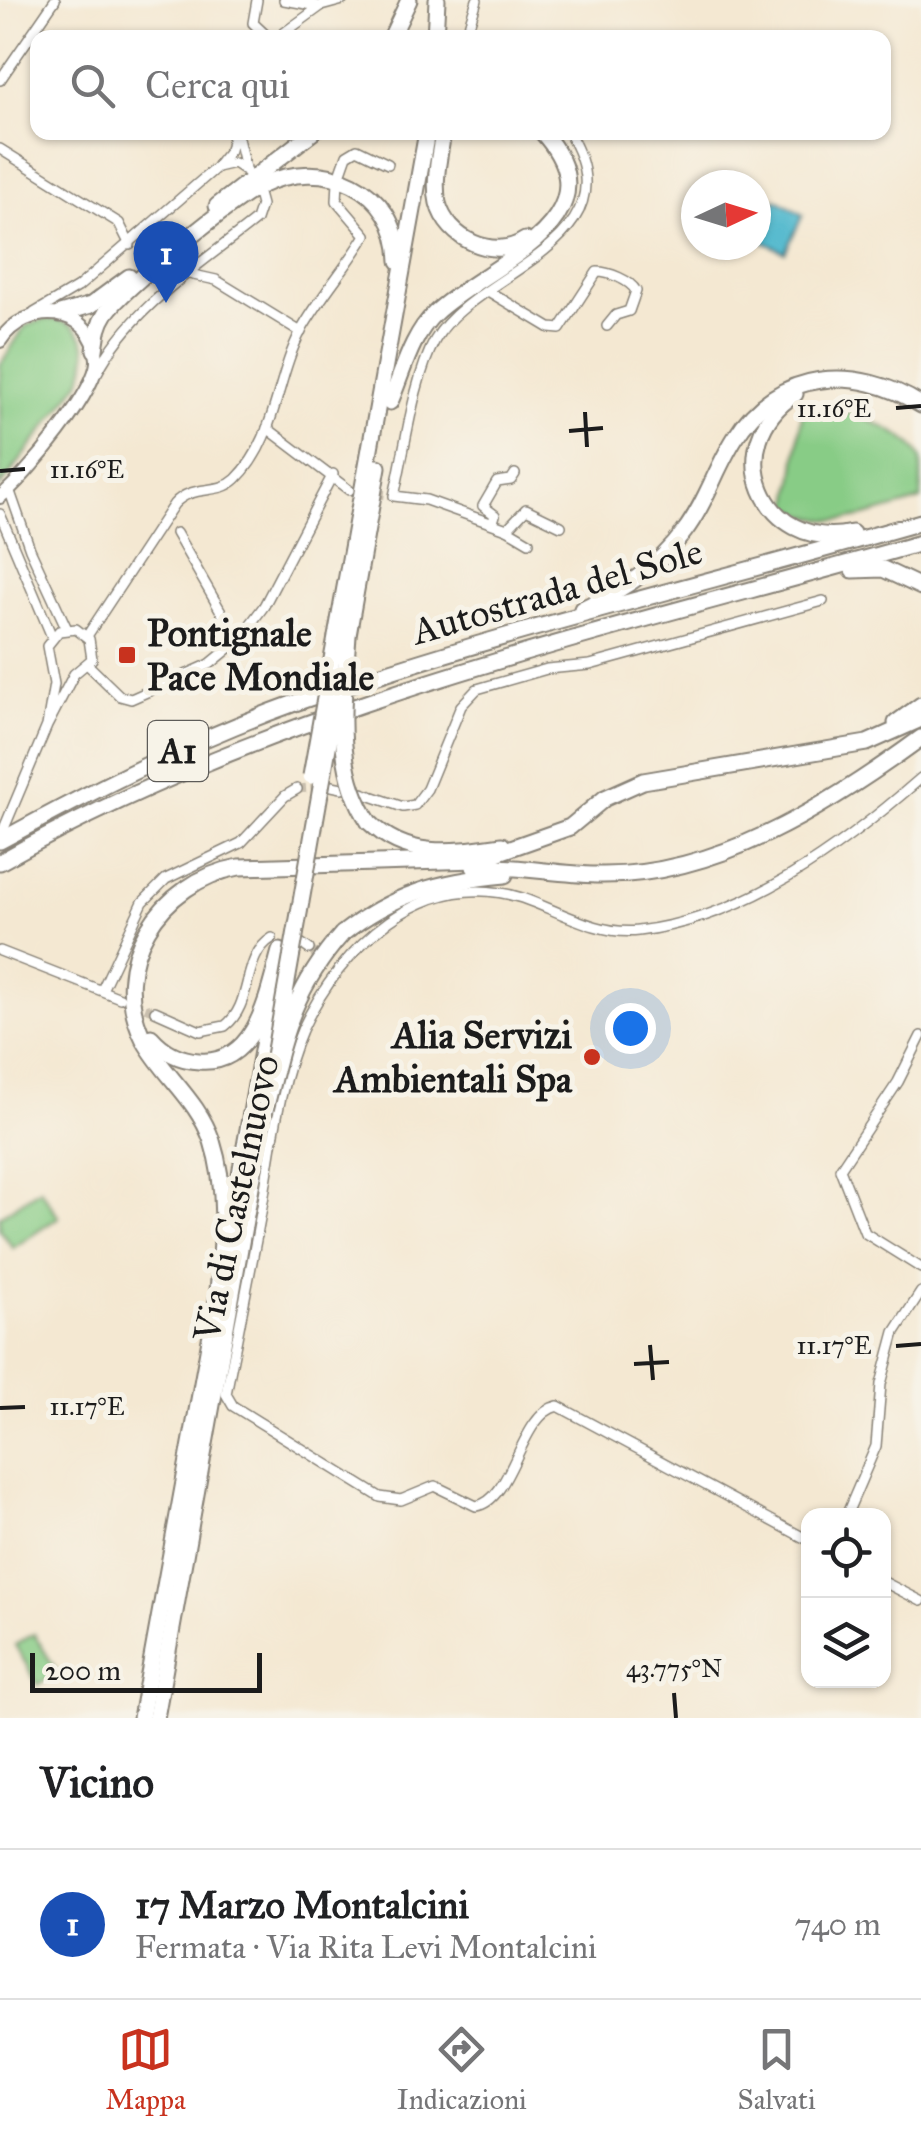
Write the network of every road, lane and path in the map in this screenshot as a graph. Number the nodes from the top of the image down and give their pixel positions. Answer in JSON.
{"nodes":[{"id":1,"x":56,"y":0,"type":"edge"},
{"id":2,"x":284,"y":0,"type":"edge"},
{"id":3,"x":343,"y":0,"type":"edge"},
{"id":4,"x":409,"y":0,"type":"edge"},
{"id":5,"x":436,"y":0,"type":"edge"},
{"id":6,"x":446,"y":0,"type":"edge"},
{"id":7,"x":477,"y":0,"type":"edge"},
{"id":8,"x":258,"y":2,"type":"edge"},
{"id":9,"x":321,"y":6,"type":"junction"},
{"id":10,"x":292,"y":25,"type":"junction"},
{"id":11,"x":35,"y":30,"type":"edge"},
{"id":12,"x":255,"y":30,"type":"edge"},
{"id":13,"x":285,"y":30,"type":"edge"},
{"id":14,"x":394,"y":30,"type":"edge"},
{"id":15,"x":435,"y":30,"type":"edge"},
{"id":16,"x":445,"y":30,"type":"edge"},
{"id":17,"x":468,"y":30,"type":"edge"},
{"id":18,"x":30,"y":37,"type":"edge"},
{"id":19,"x":0,"y":80,"type":"edge"},
{"id":20,"x":233,"y":140,"type":"edge"},
{"id":21,"x":237,"y":140,"type":"edge"},
{"id":22,"x":296,"y":140,"type":"edge"},
{"id":23,"x":301,"y":140,"type":"edge"},
{"id":24,"x":311,"y":140,"type":"edge"},
{"id":25,"x":426,"y":140,"type":"edge"},
{"id":26,"x":439,"y":140,"type":"edge"},
{"id":27,"x":440,"y":140,"type":"edge"},
{"id":28,"x":537,"y":140,"type":"edge"},
{"id":29,"x":547,"y":140,"type":"edge"},
{"id":30,"x":571,"y":140,"type":"edge"},
{"id":31,"x":0,"y":148,"type":"edge"},
{"id":32,"x":281,"y":154,"type":"junction"},
{"id":33,"x":388,"y":164,"type":"dead end"},
{"id":34,"x":216,"y":167,"type":"junction"},
{"id":35,"x":258,"y":194,"type":"dead end"},
{"id":36,"x":232,"y":206,"type":"junction"},
{"id":37,"x":130,"y":244,"type":"junction"},
{"id":38,"x":213,"y":255,"type":"junction"},
{"id":39,"x":189,"y":274,"type":"junction"},
{"id":40,"x":216,"y":280,"type":"junction"},
{"id":41,"x":488,"y":291,"type":"junction"},
{"id":42,"x":33,"y":313,"type":"junction"},
{"id":43,"x":60,"y":314,"type":"junction"},
{"id":44,"x":395,"y":323,"type":"junction"},
{"id":45,"x":607,"y":326,"type":"dead end"},
{"id":46,"x":300,"y":332,"type":"junction"},
{"id":47,"x":0,"y":341,"type":"edge"},
{"id":48,"x":95,"y":350,"type":"junction"},
{"id":49,"x":94,"y":380,"type":"junction"},
{"id":50,"x":390,"y":402,"type":"junction"},
{"id":51,"x":921,"y":405,"type":"edge"},
{"id":52,"x":921,"y":414,"type":"edge"},
{"id":53,"x":268,"y":428,"type":"junction"},
{"id":54,"x":334,"y":474,"type":"junction"},
{"id":55,"x":514,"y":474,"type":"dead end"},
{"id":56,"x":350,"y":490,"type":"tunnel mouth"},
{"id":57,"x":5,"y":493,"type":"edge"},
{"id":58,"x":0,"y":514,"type":"edge"},
{"id":59,"x":493,"y":522,"type":"junction"},
{"id":60,"x":917,"y":524,"type":"edge"},
{"id":61,"x":561,"y":526,"type":"dead end"},
{"id":62,"x":508,"y":529,"type":"junction"},
{"id":63,"x":176,"y":533,"type":"dead end"},
{"id":64,"x":529,"y":542,"type":"dead end"},
{"id":65,"x":921,"y":542,"type":"edge"},
{"id":66,"x":811,"y":574,"type":"junction"},
{"id":67,"x":921,"y":587,"type":"edge"},
{"id":68,"x":822,"y":601,"type":"dead end"},
{"id":69,"x":550,"y":625,"type":"junction"},
{"id":70,"x":67,"y":628,"type":"junction"},
{"id":71,"x":52,"y":636,"type":"junction"},
{"id":72,"x":87,"y":636,"type":"junction"},
{"id":73,"x":342,"y":636,"type":"junction"},
{"id":74,"x":238,"y":641,"type":"junction"},
{"id":75,"x":88,"y":665,"type":"junction"},
{"id":76,"x":51,"y":666,"type":"junction"},
{"id":77,"x":74,"y":674,"type":"junction"},
{"id":78,"x":921,"y":705,"type":"edge"},
{"id":79,"x":921,"y":718,"type":"edge"},
{"id":80,"x":47,"y":726,"type":"junction"},
{"id":81,"x":921,"y":738,"type":"edge"},
{"id":82,"x":840,"y":749,"type":"junction"},
{"id":83,"x":921,"y":778,"type":"edge"},
{"id":84,"x":298,"y":789,"type":"tunnel mouth"},
{"id":85,"x":362,"y":793,"type":"dead end"},
{"id":86,"x":536,"y":839,"type":"junction"},
{"id":87,"x":0,"y":840,"type":"edge"},
{"id":88,"x":0,"y":862,"type":"edge"},
{"id":89,"x":554,"y":871,"type":"junction"},
{"id":90,"x":299,"y":942,"type":"dead end"},
{"id":91,"x":276,"y":945,"type":"junction"},
{"id":92,"x":309,"y":950,"type":"tunnel mouth"},
{"id":93,"x":0,"y":951,"type":"edge"},
{"id":94,"x":102,"y":990,"type":"junction"},
{"id":95,"x":120,"y":998,"type":"tunnel mouth"},
{"id":96,"x":154,"y":1011,"type":"tunnel mouth"},
{"id":97,"x":921,"y":1036,"type":"edge"},
{"id":98,"x":264,"y":1114,"type":"junction"},
{"id":99,"x":921,"y":1268,"type":"edge"},
{"id":100,"x":921,"y":1292,"type":"edge"},
{"id":101,"x":217,"y":1301,"type":"junction"},
{"id":102,"x":849,"y":1508,"type":"edge"},
{"id":103,"x":801,"y":1536,"type":"edge"},
{"id":104,"x":891,"y":1586,"type":"edge"},
{"id":105,"x":921,"y":1601,"type":"edge"},
{"id":106,"x":141,"y":1718,"type":"edge"},
{"id":107,"x":156,"y":1718,"type":"edge"}],
"edges":[{"from":1,"to":11,"type":"street"},
{"from":2,"to":9,"type":"street"},
{"from":2,"to":10,"type":"street"},
{"from":3,"to":9,"type":"street"},
{"from":4,"to":14,"type":"highway"},
{"from":5,"to":15,"type":"highway"},
{"from":6,"to":16,"type":"highway"},
{"from":7,"to":17,"type":"street"},
{"from":8,"to":12,"type":"street"},
{"from":9,"to":10,"type":"street"},
{"from":10,"to":13,"type":"street"},
{"from":18,"to":19,"type":"street"},
{"from":20,"to":34,"type":"street"},
{"from":21,"to":34,"type":"street"},
{"from":22,"to":32,"type":"highway"},
{"from":23,"to":32,"type":"highway"},
{"from":24,"to":36,"type":"highway"},
{"from":25,"to":44,"type":"highway"},
{"from":26,"to":50,"type":"highway"},
{"from":27,"to":28,"type":"highway"},
{"from":29,"to":50,"type":"highway"},
{"from":30,"to":41,"type":"street"},
{"from":31,"to":37,"type":"street"},
{"from":32,"to":43,"type":"highway"},
{"from":33,"to":46,"type":"street"},
{"from":34,"to":37,"type":"street"},
{"from":35,"to":38,"type":"street"},
{"from":36,"to":44,"type":"highway"},
{"from":36,"to":48,"type":"highway"},
{"from":37,"to":42,"type":"street"},
{"from":38,"to":39,"type":"street"},
{"from":38,"to":40,"type":"street"},
{"from":39,"to":40,"type":"street"},
{"from":39,"to":49,"type":"street"},
{"from":40,"to":46,"type":"street"},
{"from":41,"to":45,"type":"street"},
{"from":41,"to":59,"type":"street"},
{"from":42,"to":43,"type":"main road"},
{"from":42,"to":47,"type":"main road"},
{"from":43,"to":48,"type":"main road"},
{"from":44,"to":73,"type":"highway"},
{"from":46,"to":53,"type":"street"},
{"from":48,"to":49,"type":"main road"},
{"from":49,"to":57,"type":"main road"},
{"from":50,"to":73,"type":"highway"},
{"from":51,"to":69,"type":"highway"},
{"from":52,"to":60,"type":"highway"},
{"from":53,"to":54,"type":"street"},
{"from":53,"to":72,"type":"street"},
{"from":54,"to":56,"type":"street"},
{"from":54,"to":74,"type":"street"},
{"from":55,"to":59,"type":"street"},
{"from":57,"to":70,"type":"street"},
{"from":58,"to":71,"type":"street"},
{"from":59,"to":62,"type":"street"},
{"from":60,"to":69,"type":"highway","name":"Autostrada del Sole","number":"A1"},
{"from":61,"to":62,"type":"street"},
{"from":62,"to":64,"type":"street"},
{"from":63,"to":74,"type":"street"},
{"from":65,"to":66,"type":"highway","name":"Autostrada del Sole","number":"A1"},
{"from":66,"to":67,"type":"highway"},
{"from":66,"to":88,"type":"highway","name":"Autostrada del Sole","number":"A1"},
{"from":68,"to":85,"type":"street"},
{"from":69,"to":87,"type":"highway","name":"Autostrada del Sole","number":"A1"},
{"from":70,"to":71,"type":"street"},
{"from":70,"to":72,"type":"street"},
{"from":71,"to":76,"type":"street"},
{"from":72,"to":75,"type":"street"},
{"from":73,"to":86,"type":"highway","bridge":true},
{"from":73,"to":91,"type":"highway","bridge":true},
{"from":73,"to":98,"type":"highway","bridge":true},
{"from":74,"to":75,"type":"street"},
{"from":75,"to":77,"type":"street"},
{"from":76,"to":77,"type":"street"},
{"from":76,"to":80,"type":"street"},
{"from":77,"to":80,"type":"street"},
{"from":78,"to":82,"type":"highway"},
{"from":79,"to":82,"type":"highway"},
{"from":80,"to":87,"type":"street"},
{"from":81,"to":89,"type":"highway"},
{"from":82,"to":86,"type":"highway"},
{"from":83,"to":103,"type":"street","name":"Via di Castelnuovo"},
{"from":84,"to":94,"type":"street"},
{"from":86,"to":101,"type":"highway"},
{"from":89,"to":91,"type":"highway"},
{"from":89,"to":98,"type":"highway","bridge":true},
{"from":90,"to":92,"type":"street"},
{"from":91,"to":96,"type":"street"},
{"from":91,"to":101,"type":"highway"},
{"from":93,"to":94,"type":"street"},
{"from":94,"to":95,"type":"street"},
{"from":97,"to":99,"type":"street"},
{"from":98,"to":107,"type":"highway"},
{"from":100,"to":102,"type":"street"},
{"from":101,"to":106,"type":"highway"},
{"from":104,"to":105,"type":"street"}]}
